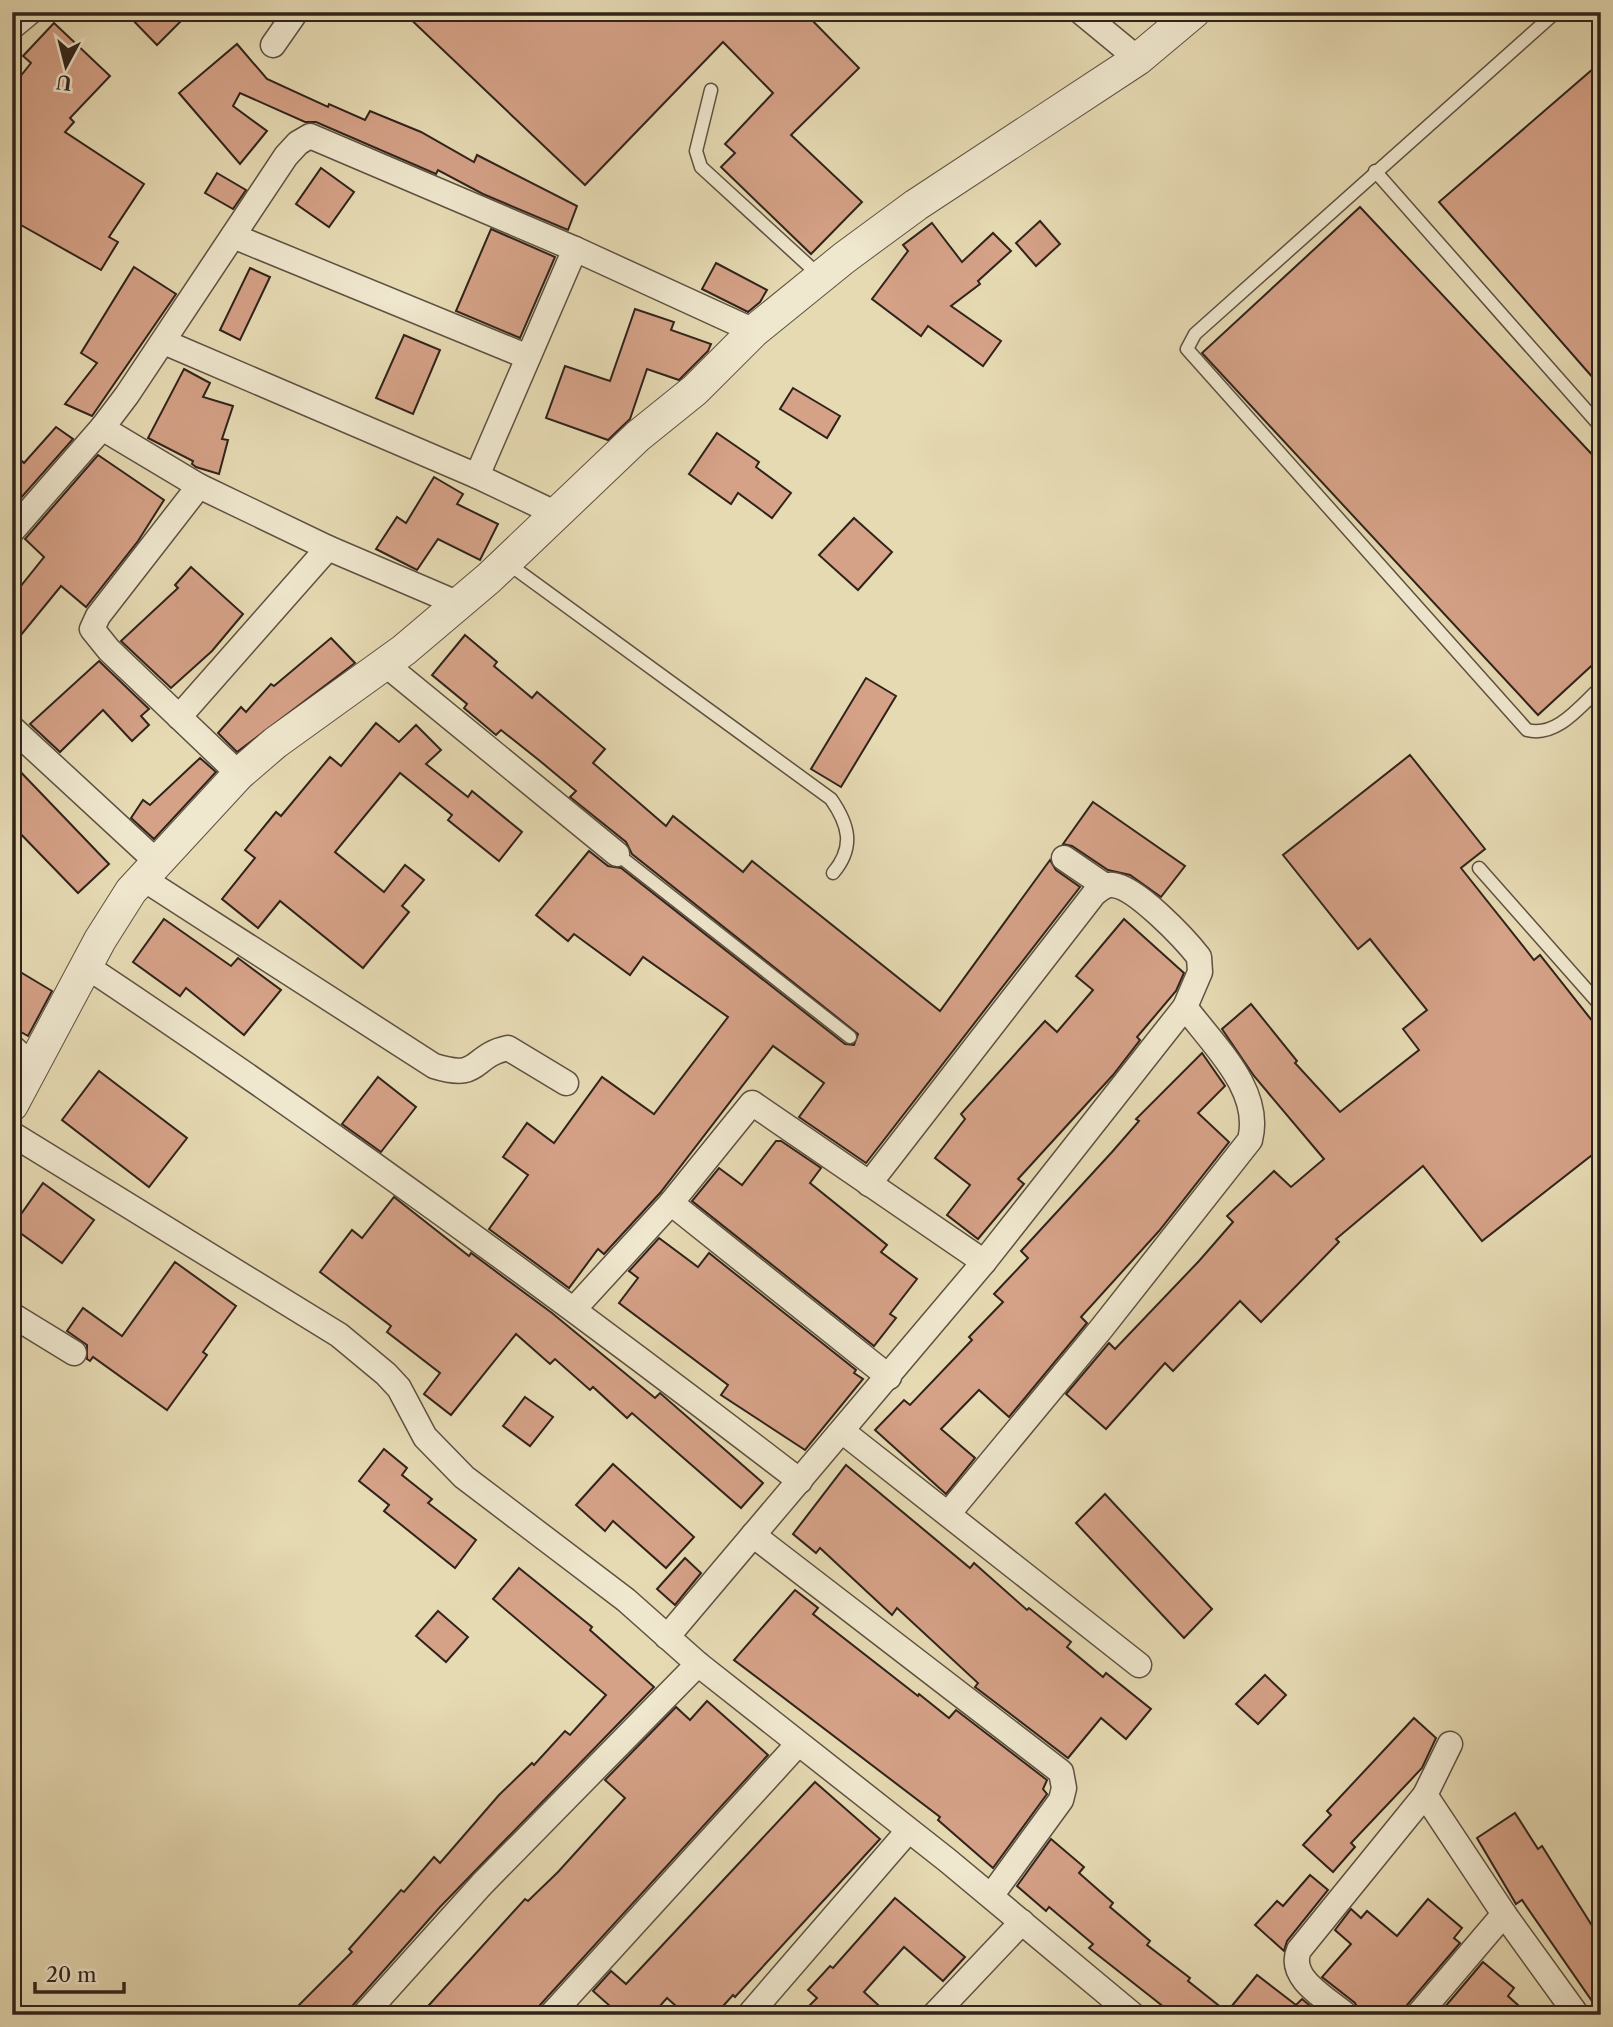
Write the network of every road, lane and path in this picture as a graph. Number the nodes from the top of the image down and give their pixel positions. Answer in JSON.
{"nodes":[{"id":1,"x":296,"y":12,"type":"edge"},
{"id":2,"x":1081,"y":12,"type":"edge"},
{"id":3,"x":1194,"y":12,"type":"edge"},
{"id":4,"x":1556,"y":12,"type":"edge"},
{"id":5,"x":273,"y":45,"type":"dead end"},
{"id":6,"x":1138,"y":59,"type":"junction"},
{"id":7,"x":711,"y":90,"type":"dead end"},
{"id":8,"x":1375,"y":171,"type":"junction"},
{"id":9,"x":233,"y":236,"type":"junction"},
{"id":10,"x":575,"y":249,"type":"junction"},
{"id":11,"x":822,"y":277,"type":"junction"},
{"id":12,"x":754,"y":331,"type":"junction"},
{"id":13,"x":164,"y":342,"type":"junction"},
{"id":14,"x":528,"y":357,"type":"junction"},
{"id":15,"x":1601,"y":427,"type":"edge"},
{"id":16,"x":102,"y":428,"type":"junction"},
{"id":17,"x":477,"y":476,"type":"junction"},
{"id":18,"x":199,"y":486,"type":"junction"},
{"id":19,"x":557,"y":514,"type":"junction"},
{"id":20,"x":12,"y":531,"type":"edge"},
{"id":21,"x":328,"y":548,"type":"junction"},
{"id":22,"x":506,"y":562,"type":"junction"},
{"id":23,"x":459,"y":604,"type":"junction"},
{"id":24,"x":385,"y":664,"type":"junction"},
{"id":25,"x":1601,"y":687,"type":"edge"},
{"id":26,"x":179,"y":717,"type":"junction"},
{"id":27,"x":12,"y":728,"type":"edge"},
{"id":28,"x":239,"y":774,"type":"junction"},
{"id":29,"x":617,"y":854,"type":"joint"},
{"id":30,"x":1064,"y":858,"type":"dead end"},
{"id":31,"x":1479,"y":868,"type":"dead end"},
{"id":32,"x":149,"y":870,"type":"junction"},
{"id":33,"x":833,"y":873,"type":"dead end"},
{"id":34,"x":1105,"y":886,"type":"junction"},
{"id":35,"x":86,"y":966,"type":"junction"},
{"id":36,"x":1601,"y":1006,"type":"edge"},
{"id":37,"x":1185,"y":1007,"type":"junction"},
{"id":38,"x":850,"y":1037,"type":"dead end"},
{"id":39,"x":22,"y":1056,"type":"edge"},
{"id":40,"x":566,"y":1083,"type":"dead end"},
{"id":41,"x":12,"y":1105,"type":"edge"},
{"id":42,"x":12,"y":1133,"type":"edge"},
{"id":43,"x":869,"y":1184,"type":"junction"},
{"id":44,"x":671,"y":1203,"type":"junction"},
{"id":45,"x":984,"y":1262,"type":"junction"},
{"id":46,"x":575,"y":1308,"type":"junction"},
{"id":47,"x":12,"y":1315,"type":"edge"},
{"id":48,"x":74,"y":1353,"type":"dead end"},
{"id":49,"x":889,"y":1377,"type":"junction"},
{"id":50,"x":842,"y":1431,"type":"junction"},
{"id":51,"x":800,"y":1481,"type":"junction"},
{"id":52,"x":948,"y":1514,"type":"junction"},
{"id":53,"x":753,"y":1535,"type":"junction"},
{"id":54,"x":667,"y":1637,"type":"junction"},
{"id":55,"x":698,"y":1664,"type":"junction"},
{"id":56,"x":1139,"y":1665,"type":"dead end"},
{"id":57,"x":798,"y":1744,"type":"junction"},
{"id":58,"x":1450,"y":1744,"type":"dead end"},
{"id":59,"x":1425,"y":1795,"type":"junction"},
{"id":60,"x":908,"y":1831,"type":"junction"},
{"id":61,"x":991,"y":1896,"type":"junction"},
{"id":62,"x":1504,"y":1914,"type":"junction"},
{"id":63,"x":1022,"y":1922,"type":"junction"},
{"id":64,"x":1118,"y":2010,"type":"edge"},
{"id":65,"x":364,"y":2015,"type":"edge"},
{"id":66,"x":551,"y":2015,"type":"edge"},
{"id":67,"x":749,"y":2015,"type":"edge"},
{"id":68,"x":934,"y":2015,"type":"edge"},
{"id":69,"x":1346,"y":2015,"type":"edge"},
{"id":70,"x":1418,"y":2015,"type":"edge"},
{"id":71,"x":1577,"y":2015,"type":"edge"}],
"edges":[{"from":1,"to":5,"type":"street"},
{"from":2,"to":6,"type":"street"},
{"from":3,"to":6,"type":"street"},
{"from":4,"to":8,"type":"lane"},
{"from":6,"to":11,"type":"street"},
{"from":7,"to":11,"type":"lane"},
{"from":8,"to":15,"type":"lane"},
{"from":8,"to":25,"type":"lane"},
{"from":9,"to":10,"type":"street"},
{"from":9,"to":13,"type":"street"},
{"from":9,"to":14,"type":"street"},
{"from":10,"to":12,"type":"street"},
{"from":10,"to":14,"type":"street"},
{"from":11,"to":12,"type":"street"},
{"from":12,"to":19,"type":"street"},
{"from":13,"to":16,"type":"street"},
{"from":13,"to":17,"type":"street"},
{"from":14,"to":17,"type":"street"},
{"from":16,"to":18,"type":"street"},
{"from":16,"to":20,"type":"street"},
{"from":17,"to":19,"type":"street"},
{"from":18,"to":21,"type":"street"},
{"from":18,"to":26,"type":"street"},
{"from":19,"to":22,"type":"street"},
{"from":21,"to":23,"type":"street"},
{"from":21,"to":26,"type":"street"},
{"from":22,"to":23,"type":"street"},
{"from":22,"to":33,"type":"lane"},
{"from":23,"to":24,"type":"street"},
{"from":24,"to":28,"type":"street"},
{"from":24,"to":29,"type":"street"},
{"from":26,"to":28,"type":"street"},
{"from":27,"to":32,"type":"street"},
{"from":28,"to":32,"type":"street"},
{"from":29,"to":38,"type":"lane"},
{"from":30,"to":34,"type":"street"},
{"from":31,"to":36,"type":"lane"},
{"from":32,"to":35,"type":"street"},
{"from":32,"to":40,"type":"street"},
{"from":34,"to":37,"type":"street"},
{"from":34,"to":43,"type":"street"},
{"from":35,"to":39,"type":"street"},
{"from":35,"to":46,"type":"street"},
{"from":37,"to":45,"type":"street"},
{"from":37,"to":52,"type":"street"},
{"from":39,"to":41,"type":"street"},
{"from":42,"to":54,"type":"street"},
{"from":43,"to":44,"type":"street"},
{"from":43,"to":45,"type":"street"},
{"from":44,"to":46,"type":"street"},
{"from":44,"to":49,"type":"street"},
{"from":45,"to":49,"type":"street"},
{"from":46,"to":51,"type":"street"},
{"from":47,"to":48,"type":"street"},
{"from":49,"to":50,"type":"street"},
{"from":50,"to":51,"type":"street"},
{"from":50,"to":52,"type":"street"},
{"from":51,"to":53,"type":"street"},
{"from":52,"to":56,"type":"street"},
{"from":53,"to":54,"type":"street"},
{"from":53,"to":61,"type":"street"},
{"from":54,"to":55,"type":"street"},
{"from":55,"to":57,"type":"street"},
{"from":55,"to":65,"type":"street"},
{"from":57,"to":60,"type":"street"},
{"from":57,"to":66,"type":"street"},
{"from":58,"to":59,"type":"street"},
{"from":59,"to":62,"type":"street"},
{"from":59,"to":69,"type":"street"},
{"from":60,"to":61,"type":"street"},
{"from":60,"to":67,"type":"street"},
{"from":61,"to":63,"type":"street"},
{"from":62,"to":70,"type":"street"},
{"from":62,"to":71,"type":"street"},
{"from":63,"to":64,"type":"street"},
{"from":63,"to":68,"type":"street"}]}
